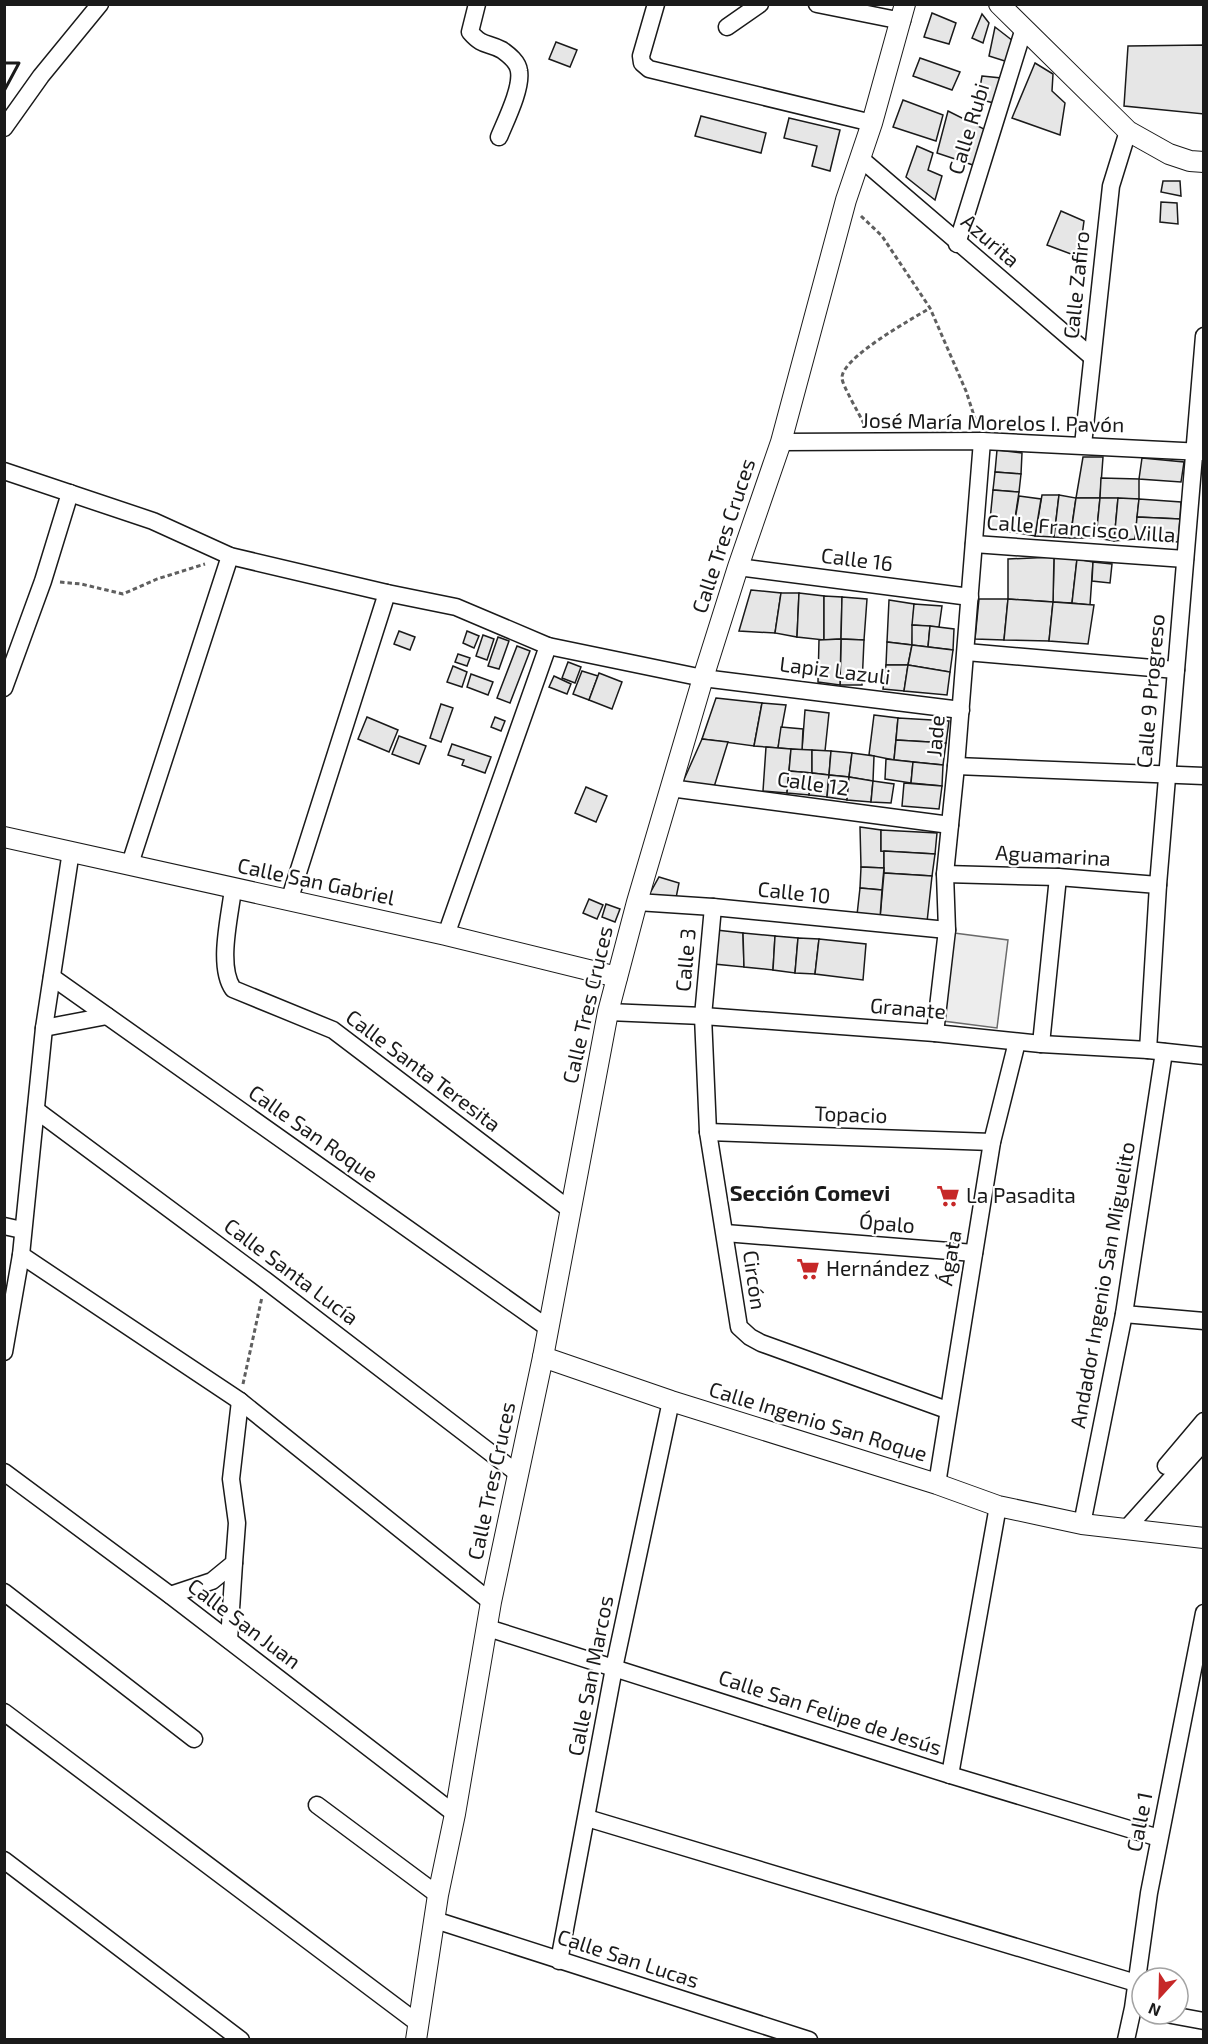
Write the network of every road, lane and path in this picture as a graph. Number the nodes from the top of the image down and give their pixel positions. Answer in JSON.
{"nodes":[{"id":1,"x":100,"y":4,"type":"edge"},
{"id":2,"x":477,"y":4,"type":"edge"},
{"id":3,"x":656,"y":4,"type":"edge"},
{"id":4,"x":760,"y":4,"type":"edge"},
{"id":5,"x":817,"y":4,"type":"edge"},
{"id":6,"x":999,"y":4,"type":"edge"},
{"id":7,"x":904,"y":13,"type":"edge"},
{"id":8,"x":727,"y":27,"type":"dead end"},
{"id":9,"x":1024,"y":28,"type":"junction"},
{"id":10,"x":872,"y":123,"type":"junction"},
{"id":11,"x":4,"y":128,"type":"edge"},
{"id":12,"x":1128,"y":131,"type":"junction"},
{"id":13,"x":500,"y":137,"type":"dead end"},
{"id":14,"x":860,"y":158,"type":"junction"},
{"id":15,"x":1203,"y":162,"type":"edge"},
{"id":16,"x":846,"y":200,"type":"junction"},
{"id":17,"x":957,"y":244,"type":"junction"},
{"id":18,"x":930,"y":308,"type":"junction"},
{"id":19,"x":1203,"y":336,"type":"edge"},
{"id":20,"x":1092,"y":357,"type":"junction"},
{"id":21,"x":982,"y":441,"type":"junction"},
{"id":22,"x":781,"y":442,"type":"junction"},
{"id":23,"x":872,"y":442,"type":"junction"},
{"id":24,"x":1083,"y":445,"type":"junction"},
{"id":25,"x":1199,"y":452,"type":"edge"},
{"id":26,"x":4,"y":471,"type":"edge"},
{"id":27,"x":70,"y":494,"type":"junction"},
{"id":28,"x":974,"y":544,"type":"junction"},
{"id":29,"x":230,"y":556,"type":"junction"},
{"id":30,"x":1185,"y":559,"type":"junction"},
{"id":31,"x":738,"y":567,"type":"junction"},
{"id":32,"x":43,"y":581,"type":"junction"},
{"id":33,"x":387,"y":593,"type":"junction"},
{"id":34,"x":970,"y":597,"type":"junction"},
{"id":35,"x":548,"y":646,"type":"junction"},
{"id":36,"x":966,"y":652,"type":"junction"},
{"id":37,"x":1176,"y":670,"type":"junction"},
{"id":38,"x":703,"y":678,"type":"junction"},
{"id":39,"x":4,"y":688,"type":"edge"},
{"id":40,"x":961,"y":710,"type":"junction"},
{"id":41,"x":956,"y":766,"type":"junction"},
{"id":42,"x":1167,"y":774,"type":"junction"},
{"id":43,"x":1203,"y":776,"type":"edge"},
{"id":44,"x":670,"y":788,"type":"junction"},
{"id":45,"x":950,"y":825,"type":"junction"},
{"id":46,"x":4,"y":837,"type":"edge"},
{"id":47,"x":71,"y":850,"type":"junction"},
{"id":48,"x":130,"y":864,"type":"junction"},
{"id":49,"x":945,"y":874,"type":"junction"},
{"id":50,"x":1058,"y":877,"type":"junction"},
{"id":51,"x":1158,"y":885,"type":"junction"},
{"id":52,"x":233,"y":889,"type":"junction"},
{"id":53,"x":289,"y":900,"type":"junction"},
{"id":54,"x":637,"y":902,"type":"junction"},
{"id":55,"x":713,"y":907,"type":"junction"},
{"id":56,"x":947,"y":930,"type":"junction"},
{"id":57,"x":446,"y":935,"type":"junction"},
{"id":58,"x":52,"y":977,"type":"junction"},
{"id":59,"x":617,"y":977,"type":"junction"},
{"id":60,"x":608,"y":1012,"type":"junction"},
{"id":61,"x":107,"y":1016,"type":"junction"},
{"id":62,"x":704,"y":1016,"type":"junction"},
{"id":63,"x":44,"y":1028,"type":"junction"},
{"id":64,"x":935,"y":1033,"type":"junction"},
{"id":65,"x":1017,"y":1042,"type":"junction"},
{"id":66,"x":1041,"y":1044,"type":"junction"},
{"id":67,"x":1156,"y":1051,"type":"junction"},
{"id":68,"x":1203,"y":1056,"type":"edge"},
{"id":69,"x":36,"y":1110,"type":"junction"},
{"id":70,"x":708,"y":1132,"type":"junction"},
{"id":71,"x":992,"y":1142,"type":"junction"},
{"id":72,"x":569,"y":1209,"type":"junction"},
{"id":73,"x":4,"y":1226,"type":"edge"},
{"id":74,"x":22,"y":1230,"type":"junction"},
{"id":75,"x":725,"y":1233,"type":"junction"},
{"id":76,"x":974,"y":1253,"type":"junction"},
{"id":77,"x":21,"y":1256,"type":"junction"},
{"id":78,"x":265,"y":1280,"type":"junction"},
{"id":79,"x":1124,"y":1314,"type":"junction"},
{"id":80,"x":1203,"y":1322,"type":"edge"},
{"id":81,"x":548,"y":1329,"type":"junction"},
{"id":82,"x":4,"y":1352,"type":"edge"},
{"id":83,"x":543,"y":1357,"type":"junction"},
{"id":84,"x":240,"y":1401,"type":"junction"},
{"id":85,"x":671,"y":1401,"type":"junction"},
{"id":86,"x":947,"y":1410,"type":"junction"},
{"id":87,"x":1203,"y":1421,"type":"edge"},
{"id":88,"x":1203,"y":1442,"type":"edge"},
{"id":89,"x":1166,"y":1466,"type":"dead end"},
{"id":90,"x":4,"y":1472,"type":"edge"},
{"id":91,"x":517,"y":1473,"type":"junction"},
{"id":92,"x":937,"y":1484,"type":"junction"},
{"id":93,"x":998,"y":1506,"type":"junction"},
{"id":94,"x":1082,"y":1524,"type":"junction"},
{"id":95,"x":1126,"y":1529,"type":"junction"},
{"id":96,"x":1203,"y":1538,"type":"edge"},
{"id":97,"x":234,"y":1563,"type":"junction"},
{"id":98,"x":4,"y":1592,"type":"edge"},
{"id":99,"x":170,"y":1595,"type":"junction"},
{"id":100,"x":491,"y":1602,"type":"junction"},
{"id":101,"x":1203,"y":1613,"type":"edge"},
{"id":102,"x":488,"y":1628,"type":"junction"},
{"id":103,"x":229,"y":1641,"type":"junction"},
{"id":104,"x":614,"y":1668,"type":"junction"},
{"id":105,"x":4,"y":1713,"type":"edge"},
{"id":106,"x":194,"y":1739,"type":"dead end"},
{"id":107,"x":950,"y":1775,"type":"junction"},
{"id":108,"x":317,"y":1805,"type":"dead end"},
{"id":109,"x":455,"y":1814,"type":"junction"},
{"id":110,"x":587,"y":1818,"type":"junction"},
{"id":111,"x":1159,"y":1838,"type":"junction"},
{"id":112,"x":4,"y":1860,"type":"edge"},
{"id":113,"x":438,"y":1895,"type":"junction"},
{"id":114,"x":435,"y":1920,"type":"junction"},
{"id":115,"x":559,"y":1961,"type":"junction"},
{"id":116,"x":1139,"y":1966,"type":"edge"},
{"id":117,"x":1130,"y":1981,"type":"edge"},
{"id":118,"x":1131,"y":2026,"type":"edge"},
{"id":119,"x":417,"y":2032,"type":"edge"},
{"id":120,"x":241,"y":2040,"type":"edge"},
{"id":121,"x":809,"y":2040,"type":"edge"},
{"id":122,"x":1126,"y":2040,"type":"edge"}],
"edges":[{"from":1,"to":11,"type":"street"},
{"from":2,"to":13,"type":"street"},
{"from":3,"to":10,"type":"street"},
{"from":4,"to":8,"type":"street"},
{"from":5,"to":7,"type":"street"},
{"from":6,"to":9,"type":"street"},
{"from":7,"to":10,"type":"street","name":"Calle Tres Cruces"},
{"from":9,"to":12,"type":"street"},
{"from":9,"to":17,"type":"street","name":"Calle Rubi"},
{"from":10,"to":14,"type":"street","name":"Calle Tres Cruces"},
{"from":12,"to":15,"type":"street"},
{"from":12,"to":20,"type":"street","name":"Calle Zafiro"},
{"from":14,"to":16,"type":"street","name":"Calle Tres Cruces"},
{"from":14,"to":17,"type":"street","name":"Azurita"},
{"from":16,"to":18,"type":"path"},
{"from":16,"to":22,"type":"street","name":"Calle Tres Cruces"},
{"from":17,"to":20,"type":"street","name":"Azurita"},
{"from":18,"to":21,"type":"path"},
{"from":18,"to":23,"type":"path"},
{"from":19,"to":25,"type":"street","name":"Calle 9 Progreso"},
{"from":20,"to":24,"type":"street","name":"Calle Zafiro"},
{"from":21,"to":23,"type":"street","name":"José María Morelos I. Pavón"},
{"from":21,"to":24,"type":"street","name":"José María Morelos I. Pavón"},
{"from":21,"to":28,"type":"street","name":"Jade"},
{"from":22,"to":23,"type":"street","name":"José María Morelos I. Pavón"},
{"from":22,"to":31,"type":"street","name":"Calle Tres Cruces"},
{"from":24,"to":25,"type":"street","name":"José María Morelos I. Pavón"},
{"from":25,"to":30,"type":"street","name":"Calle 9 Progreso"},
{"from":26,"to":27,"type":"street","name":"Lapiz Lazuli"},
{"from":27,"to":29,"type":"street","name":"Lapiz Lazuli"},
{"from":27,"to":32,"type":"street"},
{"from":28,"to":30,"type":"street","name":"Calle Francisco Villa"},
{"from":28,"to":34,"type":"street","name":"Jade"},
{"from":29,"to":32,"type":"path"},
{"from":29,"to":33,"type":"street","name":"Lapiz Lazuli"},
{"from":29,"to":48,"type":"street"},
{"from":30,"to":37,"type":"street","name":"Calle 9 Progreso"},
{"from":31,"to":34,"type":"street","name":"Calle 16"},
{"from":31,"to":38,"type":"street","name":"Calle Tres Cruces"},
{"from":32,"to":39,"type":"street"},
{"from":33,"to":35,"type":"street","name":"Lapiz Lazuli"},
{"from":33,"to":53,"type":"street"},
{"from":34,"to":36,"type":"street","name":"Jade"},
{"from":35,"to":38,"type":"street","name":"Lapiz Lazuli"},
{"from":35,"to":57,"type":"street"},
{"from":36,"to":37,"type":"street"},
{"from":36,"to":40,"type":"street","name":"Jade"},
{"from":37,"to":42,"type":"street","name":"Calle 9 Progreso"},
{"from":38,"to":40,"type":"street","name":"Lapiz Lazuli"},
{"from":38,"to":44,"type":"street","name":"Calle Tres Cruces"},
{"from":40,"to":41,"type":"street","name":"Jade"},
{"from":41,"to":42,"type":"street"},
{"from":41,"to":45,"type":"street","name":"Jade"},
{"from":42,"to":43,"type":"street"},
{"from":42,"to":51,"type":"street","name":"Calle 9 Progreso"},
{"from":44,"to":45,"type":"street","name":"Calle 12"},
{"from":44,"to":54,"type":"street","name":"Calle Tres Cruces"},
{"from":45,"to":49,"type":"street","name":"Jade"},
{"from":46,"to":47,"type":"street","name":"Calle San Gabriel"},
{"from":47,"to":48,"type":"street","name":"Calle San Gabriel"},
{"from":47,"to":58,"type":"street"},
{"from":48,"to":52,"type":"street","name":"Calle San Gabriel"},
{"from":49,"to":50,"type":"street","name":"Aguamarina"},
{"from":49,"to":56,"type":"street","name":"Jade"},
{"from":50,"to":51,"type":"street","name":"Aguamarina"},
{"from":50,"to":66,"type":"street"},
{"from":51,"to":67,"type":"street","name":"Calle 9 Progreso"},
{"from":52,"to":53,"type":"street","name":"Calle San Gabriel"},
{"from":52,"to":72,"type":"street","name":"Calle Santa Teresita"},
{"from":53,"to":57,"type":"street","name":"Calle San Gabriel"},
{"from":54,"to":55,"type":"street","name":"Calle 10"},
{"from":54,"to":59,"type":"street","name":"Calle Tres Cruces"},
{"from":55,"to":56,"type":"street","name":"Calle 10"},
{"from":55,"to":62,"type":"street","name":"Calle 3"},
{"from":56,"to":64,"type":"street","name":"Jade"},
{"from":57,"to":59,"type":"street","name":"Calle San Gabriel"},
{"from":58,"to":61,"type":"street","name":"Calle San Roque"},
{"from":58,"to":63,"type":"street"},
{"from":59,"to":60,"type":"street","name":"Calle Tres Cruces"},
{"from":60,"to":62,"type":"street","name":"Granate"},
{"from":60,"to":72,"type":"street","name":"Calle Tres Cruces"},
{"from":61,"to":63,"type":"street"},
{"from":61,"to":81,"type":"street","name":"Calle San Roque"},
{"from":62,"to":64,"type":"street","name":"Granate"},
{"from":62,"to":70,"type":"street","name":"Circón"},
{"from":63,"to":69,"type":"street"},
{"from":64,"to":65,"type":"street","name":"Granate"},
{"from":65,"to":66,"type":"street","name":"Granate"},
{"from":65,"to":71,"type":"street","name":"Ágata"},
{"from":66,"to":67,"type":"street","name":"Granate"},
{"from":67,"to":68,"type":"street","name":"Granate"},
{"from":67,"to":79,"type":"street","name":"Andador Ingenio San Miguelito"},
{"from":69,"to":74,"type":"street"},
{"from":69,"to":78,"type":"street","name":"Calle Santa Lucía"},
{"from":70,"to":71,"type":"street","name":"Topacio"},
{"from":70,"to":75,"type":"street","name":"Circón"},
{"from":71,"to":76,"type":"street","name":"Ágata"},
{"from":72,"to":81,"type":"street","name":"Calle Tres Cruces"},
{"from":73,"to":74,"type":"street"},
{"from":74,"to":77,"type":"street"},
{"from":75,"to":76,"type":"street","name":"Ópalo"},
{"from":75,"to":86,"type":"street","name":"Circón"},
{"from":76,"to":86,"type":"street","name":"Ágata"},
{"from":77,"to":82,"type":"street"},
{"from":77,"to":84,"type":"street"},
{"from":78,"to":84,"type":"path"},
{"from":78,"to":91,"type":"street","name":"Calle Santa Lucía"},
{"from":79,"to":80,"type":"street"},
{"from":79,"to":94,"type":"street","name":"Andador Ingenio San Miguelito"},
{"from":81,"to":83,"type":"street","name":"Calle Tres Cruces"},
{"from":83,"to":85,"type":"street","name":"Calle Ingenio San Roque"},
{"from":83,"to":91,"type":"street","name":"Calle Tres Cruces"},
{"from":84,"to":97,"type":"street"},
{"from":84,"to":100,"type":"street"},
{"from":85,"to":92,"type":"street","name":"Calle Ingenio San Roque"},
{"from":85,"to":104,"type":"street","name":"Calle San Marcos"},
{"from":86,"to":92,"type":"street","name":"Ágata"},
{"from":87,"to":89,"type":"street"},
{"from":88,"to":95,"type":"street"},
{"from":90,"to":99,"type":"street","name":"Calle San Juan"},
{"from":91,"to":100,"type":"street","name":"Calle Tres Cruces"},
{"from":92,"to":93,"type":"street","name":"Calle Ingenio San Roque"},
{"from":93,"to":94,"type":"street","name":"Calle Ingenio San Roque"},
{"from":93,"to":107,"type":"street"},
{"from":94,"to":95,"type":"street","name":"Calle Ingenio San Roque"},
{"from":95,"to":96,"type":"street","name":"Calle Ingenio San Roque"},
{"from":97,"to":99,"type":"street"},
{"from":97,"to":103,"type":"street"},
{"from":98,"to":106,"type":"street"},
{"from":99,"to":103,"type":"street","name":"Calle San Juan"},
{"from":100,"to":102,"type":"street","name":"Calle Tres Cruces"},
{"from":101,"to":111,"type":"street","name":"Calle 1"},
{"from":102,"to":104,"type":"street","name":"Calle San Felipe de Jesús"},
{"from":102,"to":109,"type":"street","name":"Calle Tres Cruces"},
{"from":103,"to":109,"type":"street","name":"Calle San Juan"},
{"from":104,"to":107,"type":"street","name":"Calle San Felipe de Jesús"},
{"from":104,"to":110,"type":"street","name":"Calle San Marcos"},
{"from":105,"to":119,"type":"street"},
{"from":107,"to":111,"type":"street","name":"Calle San Felipe de Jesús"},
{"from":108,"to":113,"type":"street"},
{"from":109,"to":113,"type":"street","name":"Calle Tres Cruces"},
{"from":110,"to":115,"type":"street","name":"Calle San Marcos"},
{"from":110,"to":117,"type":"street"},
{"from":111,"to":116,"type":"street","name":"Calle 1"},
{"from":112,"to":120,"type":"street"},
{"from":113,"to":114,"type":"street","name":"Calle Tres Cruces"},
{"from":114,"to":115,"type":"street","name":"Calle San Lucas"},
{"from":114,"to":119,"type":"street","name":"Calle Tres Cruces"},
{"from":115,"to":121,"type":"street","name":"Calle San Lucas"},
{"from":118,"to":122,"type":"street","name":"Calle 1"}]}
